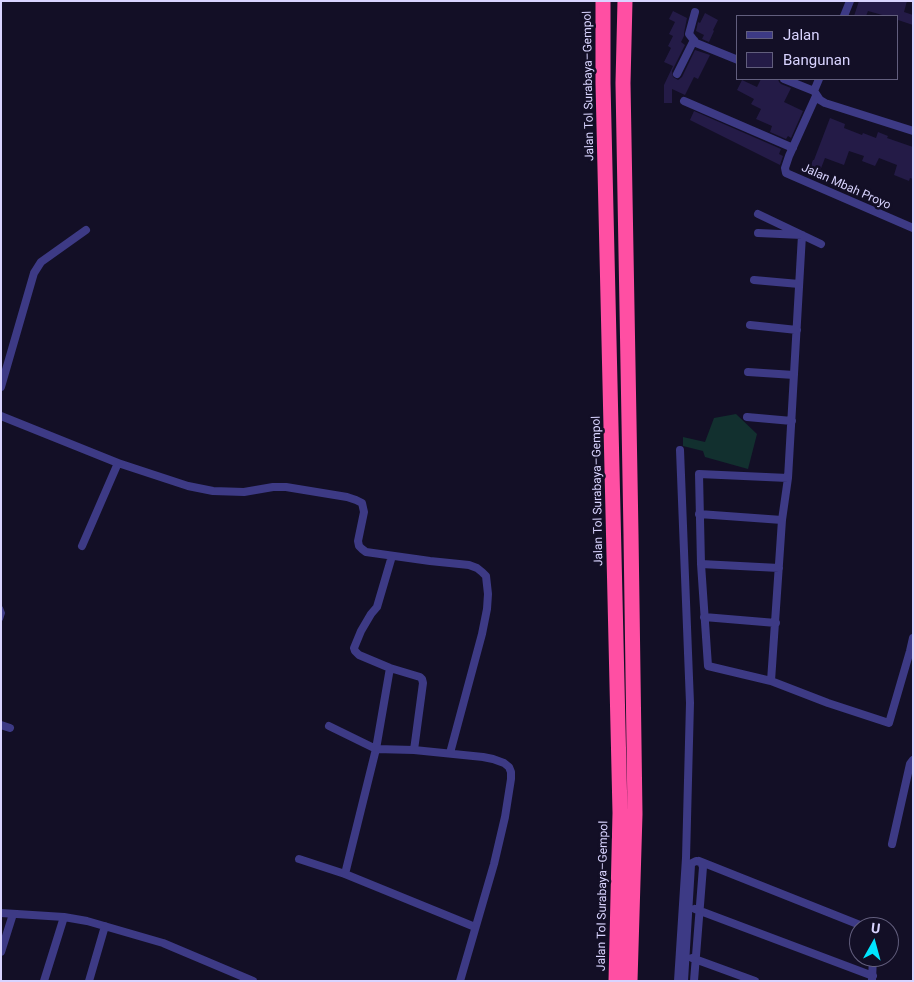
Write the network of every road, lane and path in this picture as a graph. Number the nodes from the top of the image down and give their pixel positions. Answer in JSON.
{"nodes":[{"id":1,"x":603,"y":1,"type":"edge"},
{"id":2,"x":625,"y":1,"type":"edge"},
{"id":3,"x":850,"y":1,"type":"edge"},
{"id":4,"x":694,"y":12,"type":"dead end"},
{"id":5,"x":844,"y":15,"type":"edge"},
{"id":6,"x":694,"y":40,"type":"junction"},
{"id":7,"x":736,"y":59,"type":"edge"},
{"id":8,"x":677,"y":74,"type":"dead end"},
{"id":9,"x":786,"y":80,"type":"edge"},
{"id":10,"x":819,"y":80,"type":"edge"},
{"id":11,"x":815,"y":93,"type":"junction"},
{"id":12,"x":684,"y":101,"type":"dead end"},
{"id":13,"x":913,"y":131,"type":"edge"},
{"id":14,"x":792,"y":148,"type":"junction"},
{"id":15,"x":758,"y":214,"type":"dead end"},
{"id":16,"x":913,"y":228,"type":"edge"},
{"id":17,"x":86,"y":230,"type":"dead end"},
{"id":18,"x":758,"y":233,"type":"dead end"},
{"id":19,"x":802,"y":235,"type":"junction"},
{"id":20,"x":822,"y":244,"type":"dead end"},
{"id":21,"x":754,"y":280,"type":"dead end"},
{"id":22,"x":799,"y":284,"type":"junction"},
{"id":23,"x":750,"y":325,"type":"dead end"},
{"id":24,"x":797,"y":330,"type":"junction"},
{"id":25,"x":748,"y":372,"type":"dead end"},
{"id":26,"x":794,"y":375,"type":"junction"},
{"id":27,"x":1,"y":387,"type":"edge"},
{"id":28,"x":1,"y":416,"type":"edge"},
{"id":29,"x":747,"y":417,"type":"dead end"},
{"id":30,"x":792,"y":421,"type":"junction"},
{"id":31,"x":680,"y":450,"type":"dead end"},
{"id":32,"x":118,"y":463,"type":"junction"},
{"id":33,"x":788,"y":478,"type":"junction"},
{"id":34,"x":700,"y":514,"type":"junction"},
{"id":35,"x":782,"y":520,"type":"junction"},
{"id":36,"x":82,"y":546,"type":"dead end"},
{"id":37,"x":392,"y":556,"type":"junction"},
{"id":38,"x":701,"y":564,"type":"junction"},
{"id":39,"x":779,"y":568,"type":"junction"},
{"id":40,"x":1,"y":608,"type":"edge"},
{"id":41,"x":704,"y":617,"type":"junction"},
{"id":42,"x":1,"y":619,"type":"edge"},
{"id":43,"x":776,"y":623,"type":"junction"},
{"id":44,"x":913,"y":638,"type":"edge"},
{"id":45,"x":390,"y":668,"type":"junction"},
{"id":46,"x":771,"y":681,"type":"junction"},
{"id":47,"x":1,"y":725,"type":"edge"},
{"id":48,"x":329,"y":726,"type":"dead end"},
{"id":49,"x":10,"y":728,"type":"dead end"},
{"id":50,"x":376,"y":749,"type":"junction"},
{"id":51,"x":414,"y":750,"type":"junction"},
{"id":52,"x":450,"y":753,"type":"junction"},
{"id":53,"x":913,"y":760,"type":"edge"},
{"id":54,"x":892,"y":844,"type":"dead end"},
{"id":55,"x":299,"y":859,"type":"dead end"},
{"id":56,"x":699,"y":861,"type":"junction"},
{"id":57,"x":345,"y":874,"type":"junction"},
{"id":58,"x":688,"y":907,"type":"junction"},
{"id":59,"x":699,"y":911,"type":"junction"},
{"id":60,"x":1,"y":913,"type":"edge"},
{"id":61,"x":13,"y":914,"type":"junction"},
{"id":62,"x":64,"y":917,"type":"junction"},
{"id":63,"x":849,"y":920,"type":"edge"},
{"id":64,"x":106,"y":926,"type":"junction"},
{"id":65,"x":476,"y":927,"type":"junction"},
{"id":66,"x":1,"y":952,"type":"edge"},
{"id":67,"x":685,"y":956,"type":"junction"},
{"id":68,"x":696,"y":959,"type":"junction"},
{"id":69,"x":236,"y":977,"type":"edge"},
{"id":70,"x":872,"y":978,"type":"edge"},
{"id":71,"x":44,"y":981,"type":"edge"},
{"id":72,"x":89,"y":981,"type":"edge"},
{"id":73,"x":253,"y":981,"type":"edge"},
{"id":74,"x":460,"y":981,"type":"edge"},
{"id":75,"x":616,"y":981,"type":"edge"},
{"id":76,"x":630,"y":981,"type":"edge"},
{"id":77,"x":678,"y":981,"type":"edge"},
{"id":78,"x":684,"y":981,"type":"edge"},
{"id":79,"x":694,"y":981,"type":"edge"},
{"id":80,"x":755,"y":981,"type":"edge"}],
"edges":[{"from":1,"to":75,"type":"highway","name":"Jalan Tol Surabaya–Gempol"},
{"from":2,"to":76,"type":"highway"},
{"from":3,"to":5,"type":"street"},
{"from":4,"to":6,"type":"street"},
{"from":6,"to":7,"type":"street"},
{"from":6,"to":8,"type":"street"},
{"from":9,"to":11,"type":"street"},
{"from":10,"to":11,"type":"street"},
{"from":11,"to":13,"type":"street"},
{"from":11,"to":14,"type":"street"},
{"from":12,"to":14,"type":"street"},
{"from":14,"to":16,"type":"street","name":"Jalan Mbah Proyo"},
{"from":15,"to":19,"type":"street"},
{"from":17,"to":27,"type":"street"},
{"from":18,"to":19,"type":"street"},
{"from":19,"to":20,"type":"street"},
{"from":19,"to":22,"type":"street"},
{"from":21,"to":22,"type":"street"},
{"from":22,"to":24,"type":"street"},
{"from":23,"to":24,"type":"street"},
{"from":24,"to":26,"type":"street"},
{"from":25,"to":26,"type":"street"},
{"from":26,"to":30,"type":"street"},
{"from":28,"to":32,"type":"street"},
{"from":29,"to":30,"type":"street"},
{"from":30,"to":33,"type":"street"},
{"from":31,"to":77,"type":"street"},
{"from":32,"to":36,"type":"street"},
{"from":32,"to":37,"type":"street"},
{"from":33,"to":34,"type":"street"},
{"from":33,"to":35,"type":"street"},
{"from":34,"to":35,"type":"street"},
{"from":34,"to":38,"type":"street"},
{"from":35,"to":39,"type":"street"},
{"from":37,"to":45,"type":"street"},
{"from":37,"to":52,"type":"street"},
{"from":38,"to":39,"type":"street"},
{"from":38,"to":41,"type":"street"},
{"from":39,"to":43,"type":"street"},
{"from":40,"to":42,"type":"lane"},
{"from":41,"to":43,"type":"street"},
{"from":41,"to":46,"type":"street"},
{"from":43,"to":46,"type":"street"},
{"from":44,"to":46,"type":"street"},
{"from":45,"to":50,"type":"street"},
{"from":45,"to":51,"type":"street"},
{"from":47,"to":49,"type":"street"},
{"from":48,"to":50,"type":"street"},
{"from":50,"to":51,"type":"street"},
{"from":50,"to":57,"type":"street"},
{"from":51,"to":52,"type":"street"},
{"from":52,"to":65,"type":"street"},
{"from":53,"to":54,"type":"street"},
{"from":55,"to":57,"type":"street"},
{"from":56,"to":58,"type":"street"},
{"from":56,"to":59,"type":"street"},
{"from":56,"to":63,"type":"street"},
{"from":57,"to":65,"type":"street"},
{"from":58,"to":59,"type":"street"},
{"from":58,"to":67,"type":"street"},
{"from":59,"to":68,"type":"street"},
{"from":59,"to":70,"type":"street"},
{"from":60,"to":61,"type":"street"},
{"from":61,"to":62,"type":"street"},
{"from":61,"to":66,"type":"street"},
{"from":62,"to":64,"type":"street"},
{"from":62,"to":71,"type":"street"},
{"from":64,"to":69,"type":"street"},
{"from":64,"to":72,"type":"street"},
{"from":65,"to":74,"type":"street"},
{"from":67,"to":68,"type":"street"},
{"from":67,"to":78,"type":"street"},
{"from":68,"to":79,"type":"street"},
{"from":68,"to":80,"type":"street"},
{"from":69,"to":73,"type":"street"}]}
